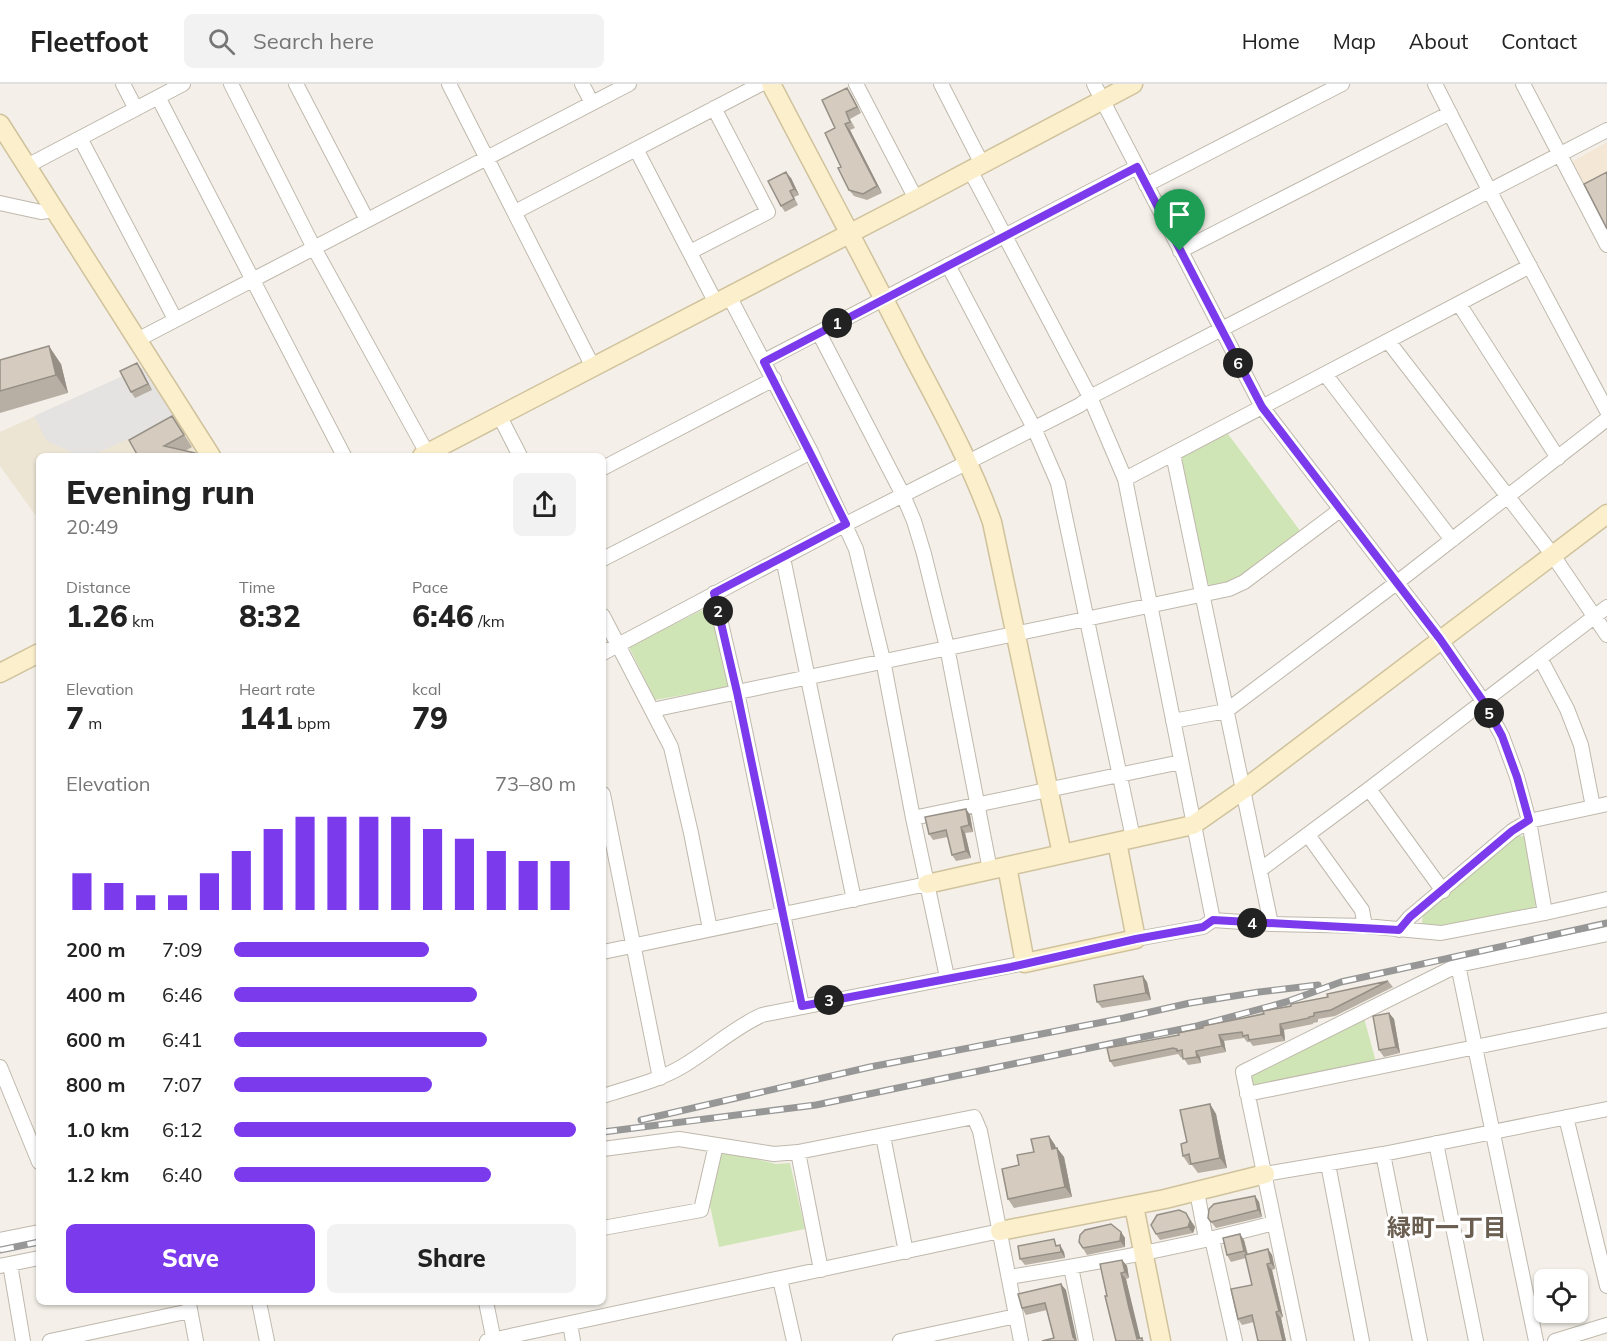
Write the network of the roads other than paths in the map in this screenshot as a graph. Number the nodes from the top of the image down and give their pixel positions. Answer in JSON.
{"nodes":[{"id":1,"x":123,"y":84,"type":"edge"},
{"id":2,"x":183,"y":84,"type":"edge"},
{"id":3,"x":231,"y":84,"type":"edge"},
{"id":4,"x":296,"y":84,"type":"edge"},
{"id":5,"x":449,"y":84,"type":"edge"},
{"id":6,"x":582,"y":84,"type":"edge"},
{"id":7,"x":629,"y":84,"type":"edge"},
{"id":8,"x":761,"y":84,"type":"edge"},
{"id":9,"x":771,"y":84,"type":"edge"},
{"id":10,"x":856,"y":84,"type":"edge"},
{"id":11,"x":941,"y":84,"type":"edge"},
{"id":12,"x":1133,"y":84,"type":"edge"},
{"id":13,"x":1342,"y":84,"type":"edge"},
{"id":14,"x":1436,"y":84,"type":"edge"},
{"id":15,"x":1522,"y":84,"type":"edge"},
{"id":16,"x":1098,"y":92,"type":"edge"},
{"id":17,"x":158,"y":97,"type":"junction"},
{"id":18,"x":592,"y":103,"type":"junction"},
{"id":19,"x":714,"y":108,"type":"junction"},
{"id":20,"x":136,"y":109,"type":"junction"},
{"id":21,"x":1450,"y":113,"type":"junction"},
{"id":22,"x":0,"y":124,"type":"edge"},
{"id":23,"x":1607,"y":130,"type":"edge"},
{"id":24,"x":80,"y":138,"type":"junction"},
{"id":25,"x":636,"y":149,"type":"junction"},
{"id":26,"x":1559,"y":155,"type":"junction"},
{"id":27,"x":488,"y":157,"type":"junction"},
{"id":28,"x":27,"y":166,"type":"junction"},
{"id":29,"x":976,"y":167,"type":"junction"},
{"id":30,"x":1137,"y":167,"type":"junction"},
{"id":31,"x":1146,"y":185,"type":"junction"},
{"id":32,"x":1489,"y":190,"type":"junction"},
{"id":33,"x":916,"y":199,"type":"junction"},
{"id":34,"x":0,"y":203,"type":"edge"},
{"id":35,"x":54,"y":210,"type":"junction"},
{"id":36,"x":515,"y":212,"type":"junction"},
{"id":37,"x":367,"y":220,"type":"junction"},
{"id":38,"x":849,"y":233,"type":"junction"},
{"id":39,"x":1004,"y":236,"type":"junction"},
{"id":40,"x":1607,"y":246,"type":"edge"},
{"id":41,"x":314,"y":248,"type":"junction"},
{"id":42,"x":1180,"y":251,"type":"junction"},
{"id":43,"x":690,"y":252,"type":"junction"},
{"id":44,"x":948,"y":265,"type":"junction"},
{"id":45,"x":1530,"y":266,"type":"junction"},
{"id":46,"x":251,"y":279,"type":"junction"},
{"id":47,"x":884,"y":298,"type":"junction"},
{"id":48,"x":722,"y":300,"type":"junction"},
{"id":49,"x":1459,"y":304,"type":"junction"},
{"id":50,"x":175,"y":319,"type":"junction"},
{"id":51,"x":1221,"y":329,"type":"junction"},
{"id":52,"x":819,"y":333,"type":"junction"},
{"id":53,"x":136,"y":340,"type":"junction"},
{"id":54,"x":1388,"y":340,"type":"junction"},
{"id":55,"x":764,"y":362,"type":"junction"},
{"id":56,"x":593,"y":367,"type":"junction"},
{"id":57,"x":1325,"y":374,"type":"junction"},
{"id":58,"x":774,"y":379,"type":"junction"},
{"id":59,"x":1090,"y":397,"type":"junction"},
{"id":60,"x":1262,"y":407,"type":"junction"},
{"id":61,"x":1607,"y":411,"type":"edge"},
{"id":62,"x":499,"y":415,"type":"junction"},
{"id":63,"x":1607,"y":419,"type":"edge"},
{"id":64,"x":1034,"y":428,"type":"junction"},
{"id":65,"x":811,"y":452,"type":"junction"},
{"id":66,"x":209,"y":453,"type":"edge"},
{"id":67,"x":342,"y":453,"type":"edge"},
{"id":68,"x":423,"y":453,"type":"edge"},
{"id":69,"x":428,"y":453,"type":"edge"},
{"id":70,"x":518,"y":453,"type":"edge"},
{"id":71,"x":1173,"y":454,"type":"junction"},
{"id":72,"x":1558,"y":458,"type":"junction"},
{"id":73,"x":968,"y":462,"type":"junction"},
{"id":74,"x":606,"y":466,"type":"edge"},
{"id":75,"x":1125,"y":479,"type":"junction"},
{"id":76,"x":903,"y":495,"type":"junction"},
{"id":77,"x":1508,"y":496,"type":"junction"},
{"id":78,"x":1341,"y":510,"type":"junction"},
{"id":79,"x":1607,"y":514,"type":"edge"},
{"id":80,"x":846,"y":524,"type":"junction"},
{"id":81,"x":1452,"y":540,"type":"junction"},
{"id":82,"x":1552,"y":554,"type":"junction"},
{"id":83,"x":606,"y":557,"type":"edge"},
{"id":84,"x":783,"y":558,"type":"junction"},
{"id":85,"x":1395,"y":584,"type":"junction"},
{"id":86,"x":714,"y":593,"type":"junction"},
{"id":87,"x":1202,"y":594,"type":"junction"},
{"id":88,"x":1150,"y":605,"type":"junction"},
{"id":89,"x":1607,"y":607,"type":"edge"},
{"id":90,"x":1595,"y":616,"type":"junction"},
{"id":91,"x":1087,"y":619,"type":"junction"},
{"id":92,"x":606,"y":622,"type":"edge"},
{"id":93,"x":1015,"y":633,"type":"junction"},
{"id":94,"x":1607,"y":635,"type":"edge"},
{"id":95,"x":1440,"y":639,"type":"junction"},
{"id":96,"x":618,"y":645,"type":"junction"},
{"id":97,"x":947,"y":647,"type":"junction"},
{"id":98,"x":606,"y":651,"type":"edge"},
{"id":99,"x":36,"y":655,"type":"edge"},
{"id":100,"x":1540,"y":658,"type":"junction"},
{"id":101,"x":884,"y":660,"type":"junction"},
{"id":102,"x":0,"y":674,"type":"edge"},
{"id":103,"x":808,"y":677,"type":"junction"},
{"id":104,"x":737,"y":692,"type":"junction"},
{"id":105,"x":1483,"y":701,"type":"junction"},
{"id":106,"x":652,"y":710,"type":"junction"},
{"id":107,"x":1226,"y":711,"type":"junction"},
{"id":108,"x":1173,"y":721,"type":"junction"},
{"id":109,"x":1181,"y":762,"type":"junction"},
{"id":110,"x":1119,"y":774,"type":"junction"},
{"id":111,"x":1048,"y":789,"type":"junction"},
{"id":112,"x":1369,"y":789,"type":"junction"},
{"id":113,"x":1243,"y":790,"type":"junction"},
{"id":114,"x":1607,"y":804,"type":"edge"},
{"id":115,"x":977,"y":805,"type":"junction"},
{"id":116,"x":1593,"y":807,"type":"junction"},
{"id":117,"x":606,"y":809,"type":"edge"},
{"id":118,"x":913,"y":818,"type":"junction"},
{"id":119,"x":1529,"y":820,"type":"junction"},
{"id":120,"x":1193,"y":825,"type":"junction"},
{"id":121,"x":1308,"y":835,"type":"junction"},
{"id":122,"x":1125,"y":840,"type":"junction"},
{"id":123,"x":1062,"y":854,"type":"junction"},
{"id":124,"x":998,"y":868,"type":"junction"},
{"id":125,"x":1260,"y":870,"type":"junction"},
{"id":126,"x":927,"y":884,"type":"junction"},
{"id":127,"x":1443,"y":891,"type":"junction"},
{"id":128,"x":1607,"y":898,"type":"edge"},
{"id":129,"x":854,"y":900,"type":"junction"},
{"id":130,"x":1545,"y":913,"type":"junction"},
{"id":131,"x":783,"y":914,"type":"junction"},
{"id":132,"x":1213,"y":920,"type":"junction"},
{"id":133,"x":1271,"y":924,"type":"junction"},
{"id":134,"x":1365,"y":926,"type":"junction"},
{"id":135,"x":710,"y":929,"type":"junction"},
{"id":136,"x":1399,"y":930,"type":"junction"},
{"id":137,"x":1607,"y":934,"type":"edge"},
{"id":138,"x":1136,"y":939,"type":"junction"},
{"id":139,"x":634,"y":945,"type":"junction"},
{"id":140,"x":606,"y":951,"type":"edge"},
{"id":141,"x":1025,"y":963,"type":"junction"},
{"id":142,"x":1458,"y":965,"type":"junction"},
{"id":143,"x":947,"y":978,"type":"junction"},
{"id":144,"x":802,"y":1006,"type":"junction"},
{"id":145,"x":1607,"y":1020,"type":"edge"},
{"id":146,"x":1476,"y":1046,"type":"junction"},
{"id":147,"x":0,"y":1067,"type":"edge"},
{"id":148,"x":660,"y":1078,"type":"junction"},
{"id":149,"x":1247,"y":1094,"type":"junction"},
{"id":150,"x":606,"y":1095,"type":"edge"},
{"id":151,"x":1607,"y":1109,"type":"edge"},
{"id":152,"x":1566,"y":1117,"type":"junction"},
{"id":153,"x":1493,"y":1132,"type":"junction"},
{"id":154,"x":883,"y":1136,"type":"junction"},
{"id":155,"x":1436,"y":1143,"type":"junction"},
{"id":156,"x":716,"y":1145,"type":"junction"},
{"id":157,"x":606,"y":1149,"type":"edge"},
{"id":158,"x":798,"y":1152,"type":"junction"},
{"id":159,"x":1383,"y":1154,"type":"junction"},
{"id":160,"x":36,"y":1155,"type":"edge"},
{"id":161,"x":1328,"y":1164,"type":"junction"},
{"id":162,"x":1265,"y":1174,"type":"junction"},
{"id":163,"x":1197,"y":1192,"type":"junction"},
{"id":164,"x":1134,"y":1206,"type":"junction"},
{"id":165,"x":1274,"y":1223,"type":"junction"},
{"id":166,"x":606,"y":1227,"type":"edge"},
{"id":167,"x":1000,"y":1231,"type":"junction"},
{"id":168,"x":36,"y":1233,"type":"edge"},
{"id":169,"x":1209,"y":1239,"type":"junction"},
{"id":170,"x":0,"y":1240,"type":"edge"},
{"id":171,"x":906,"y":1252,"type":"junction"},
{"id":172,"x":1143,"y":1252,"type":"junction"},
{"id":173,"x":36,"y":1259,"type":"edge"},
{"id":174,"x":5,"y":1265,"type":"edge"},
{"id":175,"x":1071,"y":1267,"type":"junction"},
{"id":176,"x":821,"y":1270,"type":"junction"},
{"id":177,"x":1008,"y":1277,"type":"junction"},
{"id":178,"x":780,"y":1279,"type":"junction"},
{"id":179,"x":1607,"y":1286,"type":"edge"},
{"id":180,"x":260,"y":1305,"type":"edge"},
{"id":181,"x":486,"y":1305,"type":"edge"},
{"id":182,"x":189,"y":1307,"type":"edge"},
{"id":183,"x":1016,"y":1316,"type":"junction"},
{"id":184,"x":570,"y":1324,"type":"junction"},
{"id":185,"x":1607,"y":1325,"type":"edge"},
{"id":186,"x":23,"y":1341,"type":"edge"},
{"id":187,"x":50,"y":1341,"type":"edge"},
{"id":188,"x":196,"y":1341,"type":"edge"},
{"id":189,"x":267,"y":1341,"type":"edge"},
{"id":190,"x":492,"y":1341,"type":"edge"},
{"id":191,"x":573,"y":1341,"type":"edge"},
{"id":192,"x":794,"y":1341,"type":"edge"},
{"id":193,"x":900,"y":1341,"type":"edge"},
{"id":194,"x":1021,"y":1341,"type":"edge"},
{"id":195,"x":1086,"y":1341,"type":"edge"},
{"id":196,"x":1161,"y":1341,"type":"edge"},
{"id":197,"x":1235,"y":1341,"type":"edge"},
{"id":198,"x":1299,"y":1341,"type":"edge"},
{"id":199,"x":1362,"y":1341,"type":"edge"},
{"id":200,"x":1420,"y":1341,"type":"edge"},
{"id":201,"x":1476,"y":1341,"type":"edge"},
{"id":202,"x":1536,"y":1341,"type":"edge"},
{"id":203,"x":1556,"y":1341,"type":"edge"}],
"edges":[{"from":1,"to":20,"type":"street"},
{"from":2,"to":17,"type":"street"},
{"from":3,"to":41,"type":"street"},
{"from":4,"to":37,"type":"street"},
{"from":5,"to":27,"type":"street"},
{"from":6,"to":18,"type":"street"},
{"from":7,"to":18,"type":"street"},
{"from":8,"to":19,"type":"street"},
{"from":9,"to":38,"type":"street"},
{"from":10,"to":33,"type":"street"},
{"from":11,"to":29,"type":"street"},
{"from":12,"to":16,"type":"street"},
{"from":13,"to":31,"type":"street"},
{"from":14,"to":21,"type":"street"},
{"from":15,"to":26,"type":"street"},
{"from":16,"to":29,"type":"street"},
{"from":16,"to":30,"type":"street"},
{"from":17,"to":20,"type":"street"},
{"from":17,"to":46,"type":"street"},
{"from":18,"to":27,"type":"street"},
{"from":19,"to":25,"type":"street"},
{"from":19,"to":43,"type":"street"},
{"from":20,"to":24,"type":"street"},
{"from":21,"to":32,"type":"street"},
{"from":21,"to":42,"type":"street"},
{"from":22,"to":28,"type":"street"},
{"from":23,"to":26,"type":"street"},
{"from":24,"to":28,"type":"street"},
{"from":24,"to":50,"type":"street"},
{"from":25,"to":36,"type":"street"},
{"from":25,"to":43,"type":"street"},
{"from":26,"to":32,"type":"street"},
{"from":26,"to":40,"type":"street"},
{"from":27,"to":36,"type":"street"},
{"from":27,"to":37,"type":"street"},
{"from":28,"to":35,"type":"street"},
{"from":29,"to":33,"type":"street"},
{"from":29,"to":39,"type":"street"},
{"from":30,"to":31,"type":"street"},
{"from":30,"to":39,"type":"street"},
{"from":31,"to":42,"type":"street"},
{"from":32,"to":45,"type":"street"},
{"from":32,"to":51,"type":"street"},
{"from":33,"to":38,"type":"street"},
{"from":34,"to":35,"type":"street"},
{"from":35,"to":53,"type":"street"},
{"from":36,"to":56,"type":"street"},
{"from":37,"to":41,"type":"street"},
{"from":38,"to":47,"type":"street"},
{"from":38,"to":48,"type":"street"},
{"from":39,"to":44,"type":"street"},
{"from":39,"to":59,"type":"street"},
{"from":41,"to":46,"type":"street"},
{"from":41,"to":68,"type":"street"},
{"from":42,"to":51,"type":"street"},
{"from":43,"to":48,"type":"street"},
{"from":44,"to":47,"type":"street"},
{"from":44,"to":64,"type":"street"},
{"from":45,"to":49,"type":"street"},
{"from":45,"to":61,"type":"street"},
{"from":46,"to":50,"type":"street"},
{"from":46,"to":67,"type":"street"},
{"from":47,"to":52,"type":"street"},
{"from":47,"to":73,"type":"street"},
{"from":48,"to":55,"type":"street"},
{"from":48,"to":56,"type":"street"},
{"from":49,"to":54,"type":"street"},
{"from":49,"to":72,"type":"street"},
{"from":50,"to":53,"type":"street"},
{"from":51,"to":59,"type":"street"},
{"from":51,"to":60,"type":"street"},
{"from":52,"to":55,"type":"street"},
{"from":52,"to":76,"type":"street"},
{"from":53,"to":66,"type":"street"},
{"from":54,"to":57,"type":"street"},
{"from":54,"to":77,"type":"street"},
{"from":55,"to":58,"type":"street"},
{"from":56,"to":62,"type":"street"},
{"from":57,"to":60,"type":"street"},
{"from":57,"to":81,"type":"street"},
{"from":58,"to":65,"type":"street"},
{"from":58,"to":74,"type":"street"},
{"from":59,"to":64,"type":"street"},
{"from":59,"to":75,"type":"street"},
{"from":60,"to":71,"type":"street"},
{"from":60,"to":78,"type":"street"},
{"from":62,"to":69,"type":"street"},
{"from":62,"to":70,"type":"street"},
{"from":63,"to":72,"type":"street"},
{"from":64,"to":73,"type":"street"},
{"from":64,"to":91,"type":"street"},
{"from":65,"to":80,"type":"street"},
{"from":65,"to":83,"type":"street"},
{"from":71,"to":75,"type":"street"},
{"from":71,"to":87,"type":"street"},
{"from":72,"to":77,"type":"street"},
{"from":73,"to":76,"type":"street"},
{"from":73,"to":93,"type":"street"},
{"from":75,"to":88,"type":"street"},
{"from":76,"to":80,"type":"street"},
{"from":76,"to":97,"type":"street"},
{"from":77,"to":81,"type":"street"},
{"from":77,"to":82,"type":"street"},
{"from":78,"to":85,"type":"street"},
{"from":78,"to":87,"type":"street"},
{"from":79,"to":82,"type":"street"},
{"from":80,"to":84,"type":"street"},
{"from":80,"to":101,"type":"street"},
{"from":81,"to":85,"type":"street"},
{"from":82,"to":90,"type":"street"},
{"from":82,"to":95,"type":"street"},
{"from":84,"to":86,"type":"street"},
{"from":84,"to":103,"type":"street"},
{"from":85,"to":95,"type":"street"},
{"from":85,"to":107,"type":"street"},
{"from":86,"to":96,"type":"street"},
{"from":86,"to":104,"type":"street"},
{"from":87,"to":88,"type":"street"},
{"from":87,"to":107,"type":"street"},
{"from":88,"to":91,"type":"street"},
{"from":88,"to":108,"type":"street"},
{"from":89,"to":90,"type":"street"},
{"from":90,"to":94,"type":"street"},
{"from":90,"to":100,"type":"street"},
{"from":91,"to":93,"type":"street"},
{"from":91,"to":110,"type":"street"},
{"from":92,"to":96,"type":"street"},
{"from":93,"to":97,"type":"street"},
{"from":93,"to":111,"type":"street"},
{"from":95,"to":105,"type":"street"},
{"from":95,"to":113,"type":"street"},
{"from":96,"to":98,"type":"street"},
{"from":96,"to":106,"type":"street"},
{"from":97,"to":101,"type":"street"},
{"from":97,"to":115,"type":"street"},
{"from":99,"to":102,"type":"street"},
{"from":100,"to":105,"type":"street"},
{"from":100,"to":116,"type":"street"},
{"from":101,"to":103,"type":"street"},
{"from":101,"to":118,"type":"street"},
{"from":103,"to":104,"type":"street"},
{"from":103,"to":129,"type":"street"},
{"from":104,"to":106,"type":"street"},
{"from":104,"to":131,"type":"street"},
{"from":105,"to":112,"type":"street"},
{"from":105,"to":119,"type":"street"},
{"from":106,"to":135,"type":"street"},
{"from":107,"to":108,"type":"street"},
{"from":107,"to":113,"type":"street"},
{"from":108,"to":109,"type":"street"},
{"from":109,"to":110,"type":"street"},
{"from":109,"to":120,"type":"street"},
{"from":110,"to":111,"type":"street"},
{"from":110,"to":122,"type":"street"},
{"from":111,"to":115,"type":"street"},
{"from":111,"to":123,"type":"street"},
{"from":112,"to":121,"type":"street"},
{"from":112,"to":127,"type":"street"},
{"from":113,"to":120,"type":"street"},
{"from":113,"to":125,"type":"street"},
{"from":114,"to":116,"type":"street"},
{"from":115,"to":118,"type":"street"},
{"from":115,"to":124,"type":"street"},
{"from":116,"to":119,"type":"street"},
{"from":117,"to":139,"type":"street"},
{"from":118,"to":126,"type":"street"},
{"from":119,"to":127,"type":"street"},
{"from":119,"to":130,"type":"street"},
{"from":120,"to":122,"type":"street"},
{"from":120,"to":132,"type":"street"},
{"from":121,"to":125,"type":"street"},
{"from":121,"to":134,"type":"street"},
{"from":122,"to":123,"type":"street"},
{"from":122,"to":138,"type":"street"},
{"from":123,"to":124,"type":"street"},
{"from":124,"to":126,"type":"street"},
{"from":124,"to":141,"type":"street"},
{"from":125,"to":133,"type":"street"},
{"from":126,"to":129,"type":"street"},
{"from":126,"to":143,"type":"street"},
{"from":127,"to":136,"type":"street"},
{"from":128,"to":130,"type":"street"},
{"from":129,"to":131,"type":"street"},
{"from":130,"to":136,"type":"street"},
{"from":131,"to":135,"type":"street"},
{"from":131,"to":144,"type":"street"},
{"from":132,"to":133,"type":"street"},
{"from":132,"to":138,"type":"street"},
{"from":133,"to":134,"type":"street"},
{"from":134,"to":136,"type":"street"},
{"from":135,"to":139,"type":"street"},
{"from":137,"to":142,"type":"street"},
{"from":138,"to":141,"type":"street"},
{"from":139,"to":140,"type":"street"},
{"from":139,"to":148,"type":"street"},
{"from":141,"to":143,"type":"street"},
{"from":142,"to":146,"type":"street"},
{"from":142,"to":149,"type":"street"},
{"from":143,"to":144,"type":"street"},
{"from":144,"to":148,"type":"street"},
{"from":145,"to":146,"type":"street"},
{"from":146,"to":149,"type":"street"},
{"from":146,"to":153,"type":"street"},
{"from":147,"to":160,"type":"street"},
{"from":148,"to":150,"type":"street"},
{"from":149,"to":162,"type":"street"},
{"from":151,"to":152,"type":"street"},
{"from":152,"to":153,"type":"street"},
{"from":152,"to":179,"type":"street"},
{"from":153,"to":155,"type":"street"},
{"from":153,"to":202,"type":"street"},
{"from":154,"to":158,"type":"street"},
{"from":154,"to":167,"type":"street"},
{"from":154,"to":171,"type":"street"},
{"from":155,"to":159,"type":"street"},
{"from":155,"to":201,"type":"street"},
{"from":156,"to":157,"type":"street"},
{"from":156,"to":158,"type":"street"},
{"from":156,"to":166,"type":"street"},
{"from":158,"to":176,"type":"street"},
{"from":159,"to":161,"type":"street"},
{"from":159,"to":200,"type":"street"},
{"from":161,"to":162,"type":"street"},
{"from":161,"to":199,"type":"street"},
{"from":162,"to":163,"type":"street"},
{"from":162,"to":165,"type":"street"},
{"from":163,"to":164,"type":"street"},
{"from":163,"to":169,"type":"street"},
{"from":164,"to":167,"type":"street"},
{"from":164,"to":172,"type":"street"},
{"from":165,"to":169,"type":"street"},
{"from":165,"to":198,"type":"street"},
{"from":167,"to":171,"type":"street"},
{"from":167,"to":177,"type":"street"},
{"from":168,"to":170,"type":"street"},
{"from":169,"to":172,"type":"street"},
{"from":169,"to":197,"type":"street"},
{"from":171,"to":176,"type":"street"},
{"from":172,"to":175,"type":"street"},
{"from":172,"to":196,"type":"street"},
{"from":173,"to":174,"type":"street"},
{"from":174,"to":186,"type":"street"},
{"from":175,"to":177,"type":"street"},
{"from":175,"to":195,"type":"street"},
{"from":176,"to":178,"type":"street"},
{"from":177,"to":183,"type":"street"},
{"from":178,"to":184,"type":"street"},
{"from":178,"to":192,"type":"street"},
{"from":180,"to":189,"type":"street"},
{"from":181,"to":190,"type":"street"},
{"from":182,"to":187,"type":"street"},
{"from":182,"to":188,"type":"street"},
{"from":183,"to":193,"type":"street"},
{"from":183,"to":194,"type":"street"},
{"from":184,"to":190,"type":"street"},
{"from":184,"to":191,"type":"street"},
{"from":185,"to":203,"type":"street"}]}
